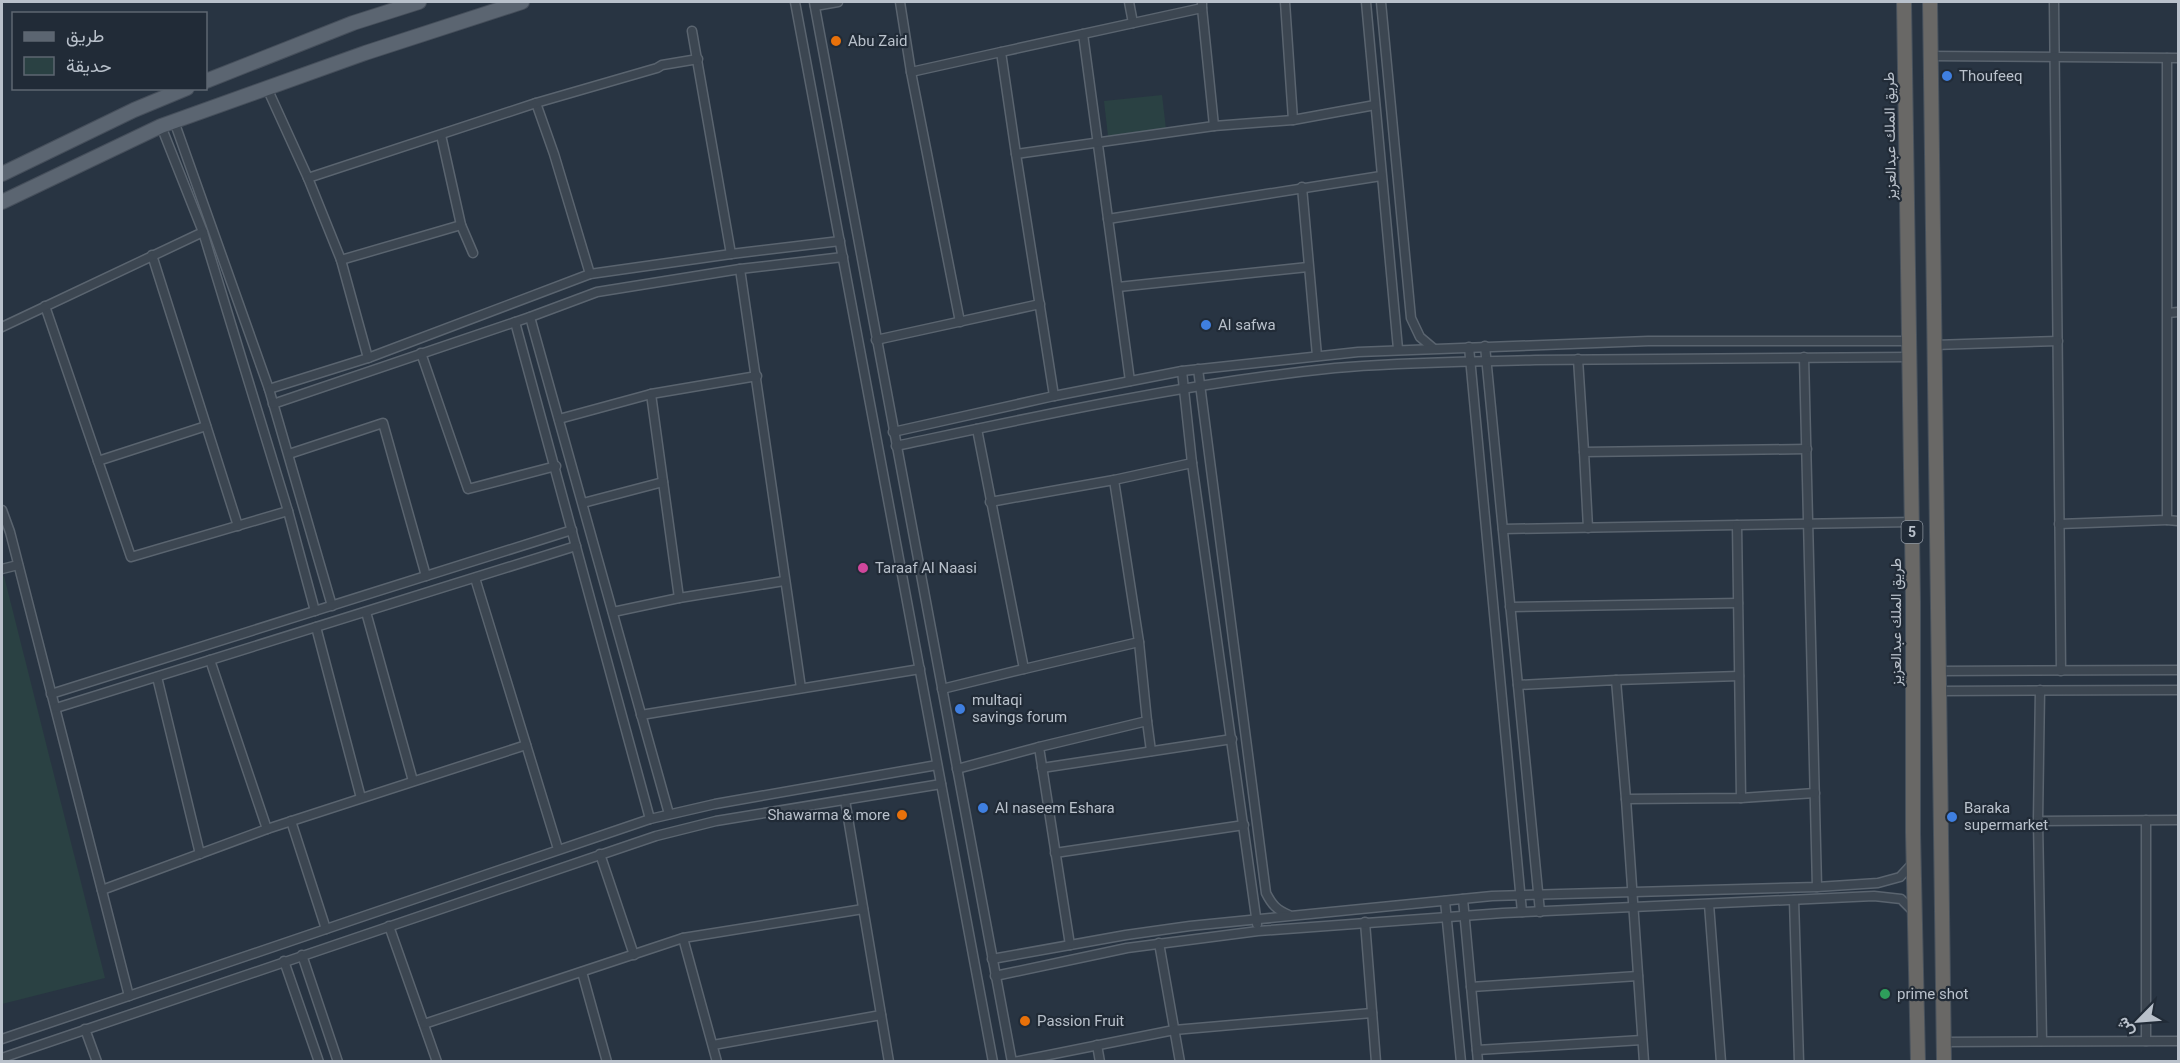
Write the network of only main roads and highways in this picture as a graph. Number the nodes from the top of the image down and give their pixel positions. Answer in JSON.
{"nodes":[{"id":1,"x":419,"y":2,"type":"edge"},
{"id":2,"x":522,"y":2,"type":"edge"},
{"id":3,"x":1904,"y":2,"type":"edge"},
{"id":4,"x":1930,"y":2,"type":"edge"},
{"id":5,"x":207,"y":81,"type":"edge"},
{"id":6,"x":182,"y":90,"type":"edge"},
{"id":7,"x":2,"y":174,"type":"edge"},
{"id":8,"x":2,"y":202,"type":"edge"},
{"id":9,"x":1918,"y":1062,"type":"edge"},
{"id":10,"x":1944,"y":1062,"type":"edge"}],
"edges":[{"from":1,"to":5,"type":"main road"},
{"from":2,"to":8,"type":"main road"},
{"from":3,"to":9,"type":"highway","name":"طريق الملك عبدالعزيز","number":"5"},
{"from":4,"to":10,"type":"highway","number":"5"},
{"from":6,"to":7,"type":"main road"}]}
